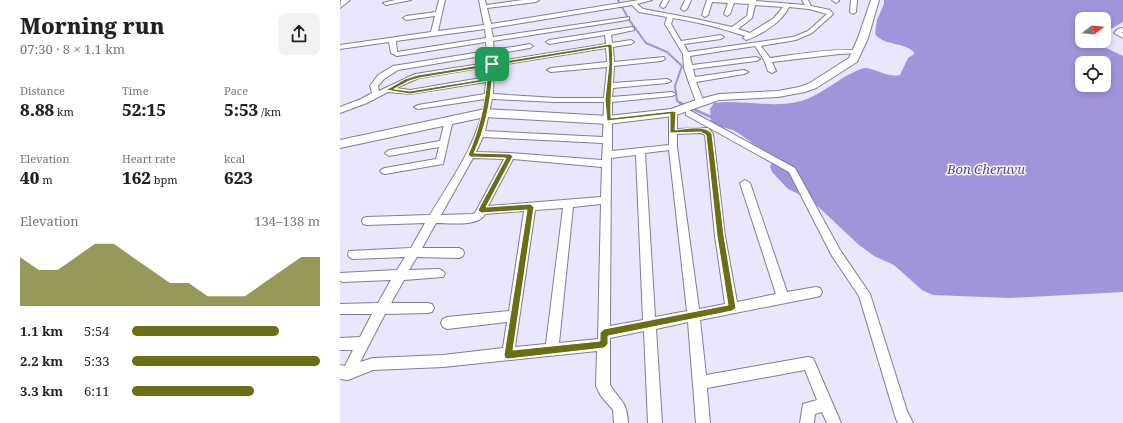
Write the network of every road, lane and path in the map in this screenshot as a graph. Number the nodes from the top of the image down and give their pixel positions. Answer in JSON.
{"nodes":[{"id":1,"x":408,"y":0,"type":"edge"},
{"id":2,"x":442,"y":0,"type":"edge"},
{"id":3,"x":536,"y":0,"type":"edge"},
{"id":4,"x":649,"y":0,"type":"edge"},
{"id":5,"x":688,"y":0,"type":"edge"},
{"id":6,"x":711,"y":0,"type":"edge"},
{"id":7,"x":854,"y":0,"type":"edge"},
{"id":8,"x":875,"y":0,"type":"edge"},
{"id":9,"x":732,"y":1,"type":"edge"},
{"id":10,"x":753,"y":2,"type":"edge"},
{"id":11,"x":386,"y":3,"type":"dead end"},
{"id":12,"x":807,"y":3,"type":"edge"},
{"id":13,"x":484,"y":4,"type":"edge"},
{"id":14,"x":630,"y":4,"type":"junction"},
{"id":15,"x":787,"y":6,"type":"junction"},
{"id":16,"x":599,"y":9,"type":"junction"},
{"id":17,"x":684,"y":9,"type":"dead end"},
{"id":18,"x":853,"y":12,"type":"dead end"},
{"id":19,"x":439,"y":14,"type":"junction"},
{"id":20,"x":705,"y":14,"type":"dead end"},
{"id":21,"x":727,"y":14,"type":"dead end"},
{"id":22,"x":671,"y":16,"type":"junction"},
{"id":23,"x":406,"y":18,"type":"dead end"},
{"id":24,"x":627,"y":18,"type":"dead end"},
{"id":25,"x":603,"y":22,"type":"junction"},
{"id":26,"x":489,"y":27,"type":"junction"},
{"id":27,"x":632,"y":29,"type":"dead end"},
{"id":28,"x":734,"y":29,"type":"junction"},
{"id":29,"x":1123,"y":30,"type":"edge"},
{"id":30,"x":608,"y":33,"type":"junction"},
{"id":31,"x":434,"y":34,"type":"junction"},
{"id":32,"x":751,"y":36,"type":"junction"},
{"id":33,"x":1123,"y":36,"type":"edge"},
{"id":34,"x":721,"y":37,"type":"dead end"},
{"id":35,"x":392,"y":40,"type":"junction"},
{"id":36,"x":489,"y":40,"type":"junction"},
{"id":37,"x":743,"y":40,"type":"dead end"},
{"id":38,"x":549,"y":42,"type":"dead end"},
{"id":39,"x":631,"y":42,"type":"dead end"},
{"id":40,"x":679,"y":42,"type":"junction"},
{"id":41,"x":757,"y":44,"type":"junction"},
{"id":42,"x":610,"y":45,"type":"junction"},
{"id":43,"x":530,"y":46,"type":"dead end"},
{"id":44,"x":340,"y":47,"type":"edge"},
{"id":45,"x":490,"y":52,"type":"junction"},
{"id":46,"x":857,"y":52,"type":"junction"},
{"id":47,"x":686,"y":54,"type":"junction"},
{"id":48,"x":576,"y":58,"type":"dead end"},
{"id":49,"x":662,"y":59,"type":"dead end"},
{"id":50,"x":756,"y":59,"type":"dead end"},
{"id":51,"x":768,"y":60,"type":"junction"},
{"id":52,"x":492,"y":64,"type":"junction"},
{"id":53,"x":612,"y":64,"type":"junction"},
{"id":54,"x":578,"y":68,"type":"junction"},
{"id":55,"x":688,"y":68,"type":"junction"},
{"id":56,"x":551,"y":70,"type":"dead end"},
{"id":57,"x":772,"y":71,"type":"dead end"},
{"id":58,"x":744,"y":72,"type":"dead end"},
{"id":59,"x":490,"y":79,"type":"junction"},
{"id":60,"x":692,"y":80,"type":"junction"},
{"id":61,"x":667,"y":81,"type":"dead end"},
{"id":62,"x":609,"y":86,"type":"junction"},
{"id":63,"x":388,"y":90,"type":"junction"},
{"id":64,"x":376,"y":94,"type":"junction"},
{"id":65,"x":672,"y":94,"type":"dead end"},
{"id":66,"x":488,"y":96,"type":"junction"},
{"id":67,"x":608,"y":100,"type":"junction"},
{"id":68,"x":418,"y":107,"type":"dead end"},
{"id":69,"x":687,"y":108,"type":"junction"},
{"id":70,"x":340,"y":110,"type":"edge"},
{"id":71,"x":485,"y":113,"type":"junction"},
{"id":72,"x":448,"y":120,"type":"junction"},
{"id":73,"x":608,"y":120,"type":"junction"},
{"id":74,"x":672,"y":132,"type":"junction"},
{"id":75,"x":480,"y":134,"type":"junction"},
{"id":76,"x":607,"y":140,"type":"junction"},
{"id":77,"x":444,"y":143,"type":"junction"},
{"id":78,"x":340,"y":144,"type":"edge"},
{"id":79,"x":673,"y":147,"type":"junction"},
{"id":80,"x":640,"y":151,"type":"junction"},
{"id":81,"x":389,"y":153,"type":"dead end"},
{"id":82,"x":471,"y":155,"type":"junction"},
{"id":83,"x":510,"y":156,"type":"junction"},
{"id":84,"x":607,"y":159,"type":"junction"},
{"id":85,"x":385,"y":171,"type":"dead end"},
{"id":86,"x":745,"y":183,"type":"dead end"},
{"id":87,"x":606,"y":200,"type":"junction"},
{"id":88,"x":568,"y":204,"type":"junction"},
{"id":89,"x":530,"y":207,"type":"junction"},
{"id":90,"x":481,"y":210,"type":"junction"},
{"id":91,"x":433,"y":218,"type":"junction"},
{"id":92,"x":367,"y":221,"type":"dead end"},
{"id":93,"x":414,"y":252,"type":"junction"},
{"id":94,"x":459,"y":253,"type":"dead end"},
{"id":95,"x":353,"y":254,"type":"dead end"},
{"id":96,"x":439,"y":274,"type":"dead end"},
{"id":97,"x":401,"y":275,"type":"junction"},
{"id":98,"x":343,"y":277,"type":"dead end"},
{"id":99,"x":816,"y":292,"type":"dead end"},
{"id":100,"x":783,"y":298,"type":"junction"},
{"id":101,"x":428,"y":308,"type":"dead end"},
{"id":102,"x":732,"y":308,"type":"junction"},
{"id":103,"x":381,"y":309,"type":"junction"},
{"id":104,"x":340,"y":310,"type":"edge"},
{"id":105,"x":514,"y":316,"type":"junction"},
{"id":106,"x":694,"y":316,"type":"junction"},
{"id":107,"x":447,"y":323,"type":"dead end"},
{"id":108,"x":650,"y":324,"type":"junction"},
{"id":109,"x":604,"y":339,"type":"junction"},
{"id":110,"x":363,"y":343,"type":"junction"},
{"id":111,"x":340,"y":344,"type":"edge"},
{"id":112,"x":552,"y":350,"type":"junction"},
{"id":113,"x":508,"y":355,"type":"junction"},
{"id":114,"x":344,"y":373,"type":"edge"},
{"id":115,"x":699,"y":383,"type":"junction"},
{"id":116,"x":826,"y":404,"type":"junction"},
{"id":117,"x":621,"y":423,"type":"edge"},
{"id":118,"x":655,"y":423,"type":"edge"},
{"id":119,"x":703,"y":423,"type":"edge"},
{"id":120,"x":807,"y":423,"type":"edge"},
{"id":121,"x":834,"y":423,"type":"edge"},
{"id":122,"x":906,"y":423,"type":"edge"}],
"edges":[{"from":1,"to":11,"type":"street"},
{"from":2,"to":19,"type":"street"},
{"from":3,"to":13,"type":"street"},
{"from":4,"to":14,"type":"street"},
{"from":5,"to":17,"type":"street"},
{"from":6,"to":9,"type":"street"},
{"from":6,"to":20,"type":"street"},
{"from":7,"to":18,"type":"street"},
{"from":8,"to":46,"type":"street"},
{"from":9,"to":10,"type":"street"},
{"from":9,"to":21,"type":"street"},
{"from":10,"to":15,"type":"street"},
{"from":10,"to":28,"type":"street"},
{"from":12,"to":15,"type":"street"},
{"from":12,"to":41,"type":"street"},
{"from":13,"to":26,"type":"street"},
{"from":14,"to":16,"type":"street"},
{"from":14,"to":22,"type":"street"},
{"from":15,"to":32,"type":"street"},
{"from":16,"to":25,"type":"street"},
{"from":16,"to":26,"type":"street"},
{"from":19,"to":23,"type":"street"},
{"from":19,"to":31,"type":"street"},
{"from":22,"to":28,"type":"street"},
{"from":22,"to":40,"type":"street"},
{"from":24,"to":25,"type":"street"},
{"from":25,"to":30,"type":"street"},
{"from":25,"to":36,"type":"street"},
{"from":26,"to":31,"type":"street"},
{"from":26,"to":36,"type":"street"},
{"from":27,"to":30,"type":"street"},
{"from":28,"to":32,"type":"street"},
{"from":29,"to":33,"type":"street"},
{"from":30,"to":38,"type":"street"},
{"from":30,"to":42,"type":"street"},
{"from":31,"to":35,"type":"street"},
{"from":32,"to":37,"type":"street"},
{"from":34,"to":40,"type":"street"},
{"from":35,"to":36,"type":"street"},
{"from":35,"to":44,"type":"street"},
{"from":36,"to":45,"type":"street"},
{"from":39,"to":42,"type":"street"},
{"from":40,"to":47,"type":"street"},
{"from":41,"to":47,"type":"street"},
{"from":41,"to":51,"type":"street"},
{"from":42,"to":52,"type":"street"},
{"from":42,"to":53,"type":"street"},
{"from":43,"to":45,"type":"street"},
{"from":45,"to":52,"type":"street"},
{"from":45,"to":64,"type":"street"},
{"from":46,"to":51,"type":"street"},
{"from":46,"to":69,"type":"street"},
{"from":47,"to":55,"type":"street"},
{"from":48,"to":54,"type":"street"},
{"from":49,"to":53,"type":"street"},
{"from":50,"to":55,"type":"street"},
{"from":51,"to":57,"type":"street"},
{"from":52,"to":59,"type":"street"},
{"from":52,"to":63,"type":"street"},
{"from":53,"to":54,"type":"street"},
{"from":53,"to":62,"type":"street"},
{"from":54,"to":56,"type":"street"},
{"from":55,"to":60,"type":"street"},
{"from":58,"to":60,"type":"street"},
{"from":59,"to":63,"type":"street"},
{"from":59,"to":66,"type":"street"},
{"from":60,"to":69,"type":"street"},
{"from":61,"to":62,"type":"street"},
{"from":62,"to":67,"type":"street"},
{"from":63,"to":64,"type":"street"},
{"from":64,"to":70,"type":"street"},
{"from":65,"to":67,"type":"street"},
{"from":66,"to":67,"type":"street"},
{"from":66,"to":68,"type":"street"},
{"from":66,"to":71,"type":"street"},
{"from":67,"to":73,"type":"street"},
{"from":69,"to":73,"type":"street"},
{"from":69,"to":74,"type":"street"},
{"from":69,"to":122,"type":"street"},
{"from":71,"to":72,"type":"street"},
{"from":71,"to":73,"type":"street"},
{"from":71,"to":75,"type":"street"},
{"from":72,"to":77,"type":"street"},
{"from":72,"to":78,"type":"street"},
{"from":73,"to":76,"type":"street"},
{"from":74,"to":79,"type":"street"},
{"from":74,"to":102,"type":"street"},
{"from":75,"to":76,"type":"street"},
{"from":75,"to":82,"type":"street"},
{"from":76,"to":84,"type":"street"},
{"from":77,"to":81,"type":"street"},
{"from":77,"to":85,"type":"street"},
{"from":79,"to":80,"type":"street"},
{"from":79,"to":106,"type":"street"},
{"from":80,"to":84,"type":"street"},
{"from":80,"to":108,"type":"street"},
{"from":82,"to":83,"type":"street"},
{"from":82,"to":91,"type":"street"},
{"from":83,"to":84,"type":"street"},
{"from":83,"to":90,"type":"street"},
{"from":84,"to":87,"type":"street"},
{"from":86,"to":100,"type":"street"},
{"from":87,"to":88,"type":"street"},
{"from":87,"to":109,"type":"street"},
{"from":88,"to":89,"type":"street"},
{"from":88,"to":112,"type":"street"},
{"from":89,"to":90,"type":"street"},
{"from":89,"to":105,"type":"street"},
{"from":90,"to":91,"type":"street"},
{"from":91,"to":92,"type":"street"},
{"from":91,"to":93,"type":"street"},
{"from":93,"to":94,"type":"street"},
{"from":93,"to":95,"type":"street"},
{"from":93,"to":97,"type":"street"},
{"from":96,"to":97,"type":"street"},
{"from":97,"to":98,"type":"street"},
{"from":97,"to":103,"type":"street"},
{"from":99,"to":100,"type":"street"},
{"from":100,"to":102,"type":"street"},
{"from":101,"to":103,"type":"street"},
{"from":102,"to":106,"type":"street"},
{"from":103,"to":104,"type":"street"},
{"from":103,"to":110,"type":"street"},
{"from":105,"to":107,"type":"street"},
{"from":105,"to":113,"type":"street"},
{"from":106,"to":108,"type":"street"},
{"from":106,"to":115,"type":"street"},
{"from":108,"to":109,"type":"street"},
{"from":108,"to":118,"type":"street"},
{"from":109,"to":112,"type":"street"},
{"from":109,"to":117,"type":"street"},
{"from":110,"to":111,"type":"street"},
{"from":110,"to":114,"type":"street"},
{"from":112,"to":113,"type":"street"},
{"from":113,"to":114,"type":"street"},
{"from":115,"to":116,"type":"street"},
{"from":115,"to":119,"type":"street"},
{"from":116,"to":120,"type":"street"},
{"from":116,"to":121,"type":"street"}]}
